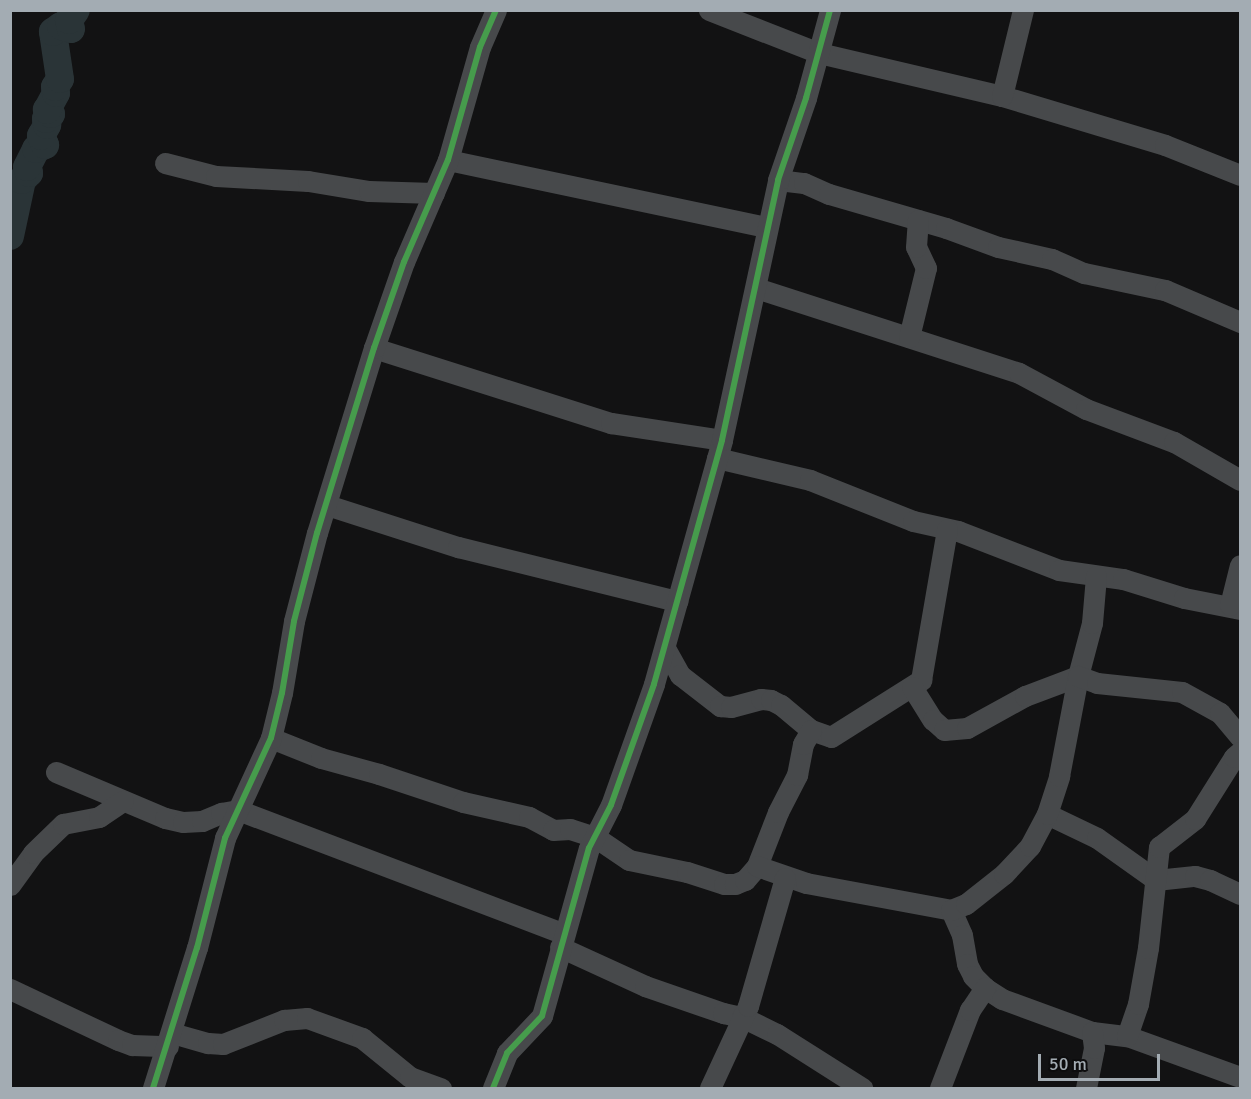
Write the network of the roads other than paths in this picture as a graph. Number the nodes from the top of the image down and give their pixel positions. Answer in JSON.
{"nodes":[{"id":1,"x":496,"y":10,"type":"edge"},
{"id":2,"x":709,"y":10,"type":"edge"},
{"id":3,"x":830,"y":10,"type":"edge"},
{"id":4,"x":1023,"y":10,"type":"edge"},
{"id":5,"x":819,"y":53,"type":"junction"},
{"id":6,"x":1002,"y":96,"type":"junction"},
{"id":7,"x":448,"y":160,"type":"junction"},
{"id":8,"x":165,"y":163,"type":"dead end"},
{"id":9,"x":1240,"y":175,"type":"edge"},
{"id":10,"x":778,"y":180,"type":"junction"},
{"id":11,"x":434,"y":193,"type":"junction"},
{"id":12,"x":918,"y":220,"type":"junction"},
{"id":13,"x":766,"y":227,"type":"junction"},
{"id":14,"x":756,"y":288,"type":"junction"},
{"id":15,"x":1240,"y":322,"type":"edge"},
{"id":16,"x":909,"y":337,"type":"junction"},
{"id":17,"x":374,"y":348,"type":"junction"},
{"id":18,"x":720,"y":449,"type":"junction"},
{"id":19,"x":1240,"y":480,"type":"edge"},
{"id":20,"x":327,"y":505,"type":"junction"},
{"id":21,"x":947,"y":529,"type":"junction"},
{"id":22,"x":1240,"y":565,"type":"edge"},
{"id":23,"x":1096,"y":576,"type":"junction"},
{"id":24,"x":677,"y":601,"type":"junction"},
{"id":25,"x":1235,"y":607,"type":"edge"},
{"id":26,"x":665,"y":648,"type":"junction"},
{"id":27,"x":680,"y":675,"type":"junction"},
{"id":28,"x":1078,"y":676,"type":"junction"},
{"id":29,"x":654,"y":684,"type":"junction"},
{"id":30,"x":912,"y":687,"type":"junction"},
{"id":31,"x":811,"y":730,"type":"junction"},
{"id":32,"x":1240,"y":737,"type":"edge"},
{"id":33,"x":271,"y":738,"type":"junction"},
{"id":34,"x":1240,"y":752,"type":"edge"},
{"id":35,"x":56,"y":772,"type":"dead end"},
{"id":36,"x":123,"y":801,"type":"junction"},
{"id":37,"x":238,"y":810,"type":"junction"},
{"id":38,"x":1047,"y":814,"type":"junction"},
{"id":39,"x":595,"y":837,"type":"junction"},
{"id":40,"x":757,"y":866,"type":"junction"},
{"id":41,"x":785,"y":878,"type":"junction"},
{"id":42,"x":1156,"y":880,"type":"junction"},
{"id":43,"x":10,"y":885,"type":"edge"},
{"id":44,"x":1240,"y":894,"type":"edge"},
{"id":45,"x":951,"y":910,"type":"junction"},
{"id":46,"x":562,"y":940,"type":"junction"},
{"id":47,"x":985,"y":988,"type":"junction"},
{"id":48,"x":10,"y":989,"type":"edge"},
{"id":49,"x":742,"y":1017,"type":"junction"},
{"id":50,"x":1092,"y":1032,"type":"junction"},
{"id":51,"x":1127,"y":1036,"type":"junction"},
{"id":52,"x":170,"y":1039,"type":"junction"},
{"id":53,"x":1240,"y":1077,"type":"edge"},
{"id":54,"x":153,"y":1089,"type":"edge"},
{"id":55,"x":441,"y":1089,"type":"edge"},
{"id":56,"x":493,"y":1089,"type":"edge"},
{"id":57,"x":710,"y":1089,"type":"edge"},
{"id":58,"x":862,"y":1089,"type":"edge"},
{"id":59,"x":940,"y":1089,"type":"edge"},
{"id":60,"x":1086,"y":1089,"type":"edge"}],
"edges":[{"from":1,"to":7,"type":"street"},
{"from":2,"to":5,"type":"street"},
{"from":3,"to":5,"type":"street"},
{"from":4,"to":6,"type":"street"},
{"from":5,"to":6,"type":"street"},
{"from":5,"to":10,"type":"street"},
{"from":6,"to":9,"type":"street"},
{"from":7,"to":11,"type":"street"},
{"from":7,"to":13,"type":"street"},
{"from":8,"to":11,"type":"street"},
{"from":10,"to":12,"type":"street"},
{"from":10,"to":13,"type":"street"},
{"from":11,"to":17,"type":"street"},
{"from":12,"to":15,"type":"street"},
{"from":12,"to":16,"type":"street"},
{"from":13,"to":14,"type":"street"},
{"from":14,"to":16,"type":"street"},
{"from":14,"to":18,"type":"street"},
{"from":16,"to":19,"type":"street"},
{"from":17,"to":18,"type":"street"},
{"from":17,"to":20,"type":"street"},
{"from":18,"to":21,"type":"street"},
{"from":18,"to":24,"type":"street"},
{"from":20,"to":24,"type":"street"},
{"from":20,"to":33,"type":"street"},
{"from":21,"to":23,"type":"street"},
{"from":21,"to":30,"type":"street"},
{"from":22,"to":25,"type":"street"},
{"from":23,"to":25,"type":"street"},
{"from":23,"to":28,"type":"street"},
{"from":24,"to":26,"type":"street"},
{"from":26,"to":27,"type":"street"},
{"from":26,"to":29,"type":"street"},
{"from":27,"to":29,"type":"street"},
{"from":27,"to":31,"type":"street"},
{"from":28,"to":30,"type":"street"},
{"from":28,"to":32,"type":"street"},
{"from":28,"to":38,"type":"street"},
{"from":29,"to":39,"type":"street"},
{"from":30,"to":31,"type":"street"},
{"from":31,"to":40,"type":"street"},
{"from":33,"to":37,"type":"street"},
{"from":33,"to":39,"type":"street"},
{"from":34,"to":42,"type":"street"},
{"from":35,"to":36,"type":"street"},
{"from":36,"to":37,"type":"street"},
{"from":36,"to":43,"type":"street"},
{"from":37,"to":46,"type":"street"},
{"from":37,"to":52,"type":"street"},
{"from":38,"to":42,"type":"street"},
{"from":38,"to":45,"type":"street"},
{"from":39,"to":40,"type":"street"},
{"from":39,"to":46,"type":"street"},
{"from":40,"to":41,"type":"street"},
{"from":41,"to":45,"type":"street"},
{"from":41,"to":49,"type":"street"},
{"from":42,"to":44,"type":"street"},
{"from":42,"to":51,"type":"street"},
{"from":45,"to":47,"type":"street"},
{"from":46,"to":49,"type":"street"},
{"from":46,"to":56,"type":"street"},
{"from":47,"to":50,"type":"street"},
{"from":47,"to":59,"type":"street"},
{"from":48,"to":52,"type":"street"},
{"from":49,"to":57,"type":"street"},
{"from":49,"to":58,"type":"street"},
{"from":50,"to":51,"type":"street"},
{"from":50,"to":60,"type":"street"},
{"from":51,"to":53,"type":"street"},
{"from":52,"to":54,"type":"street"},
{"from":52,"to":55,"type":"street"}]}
